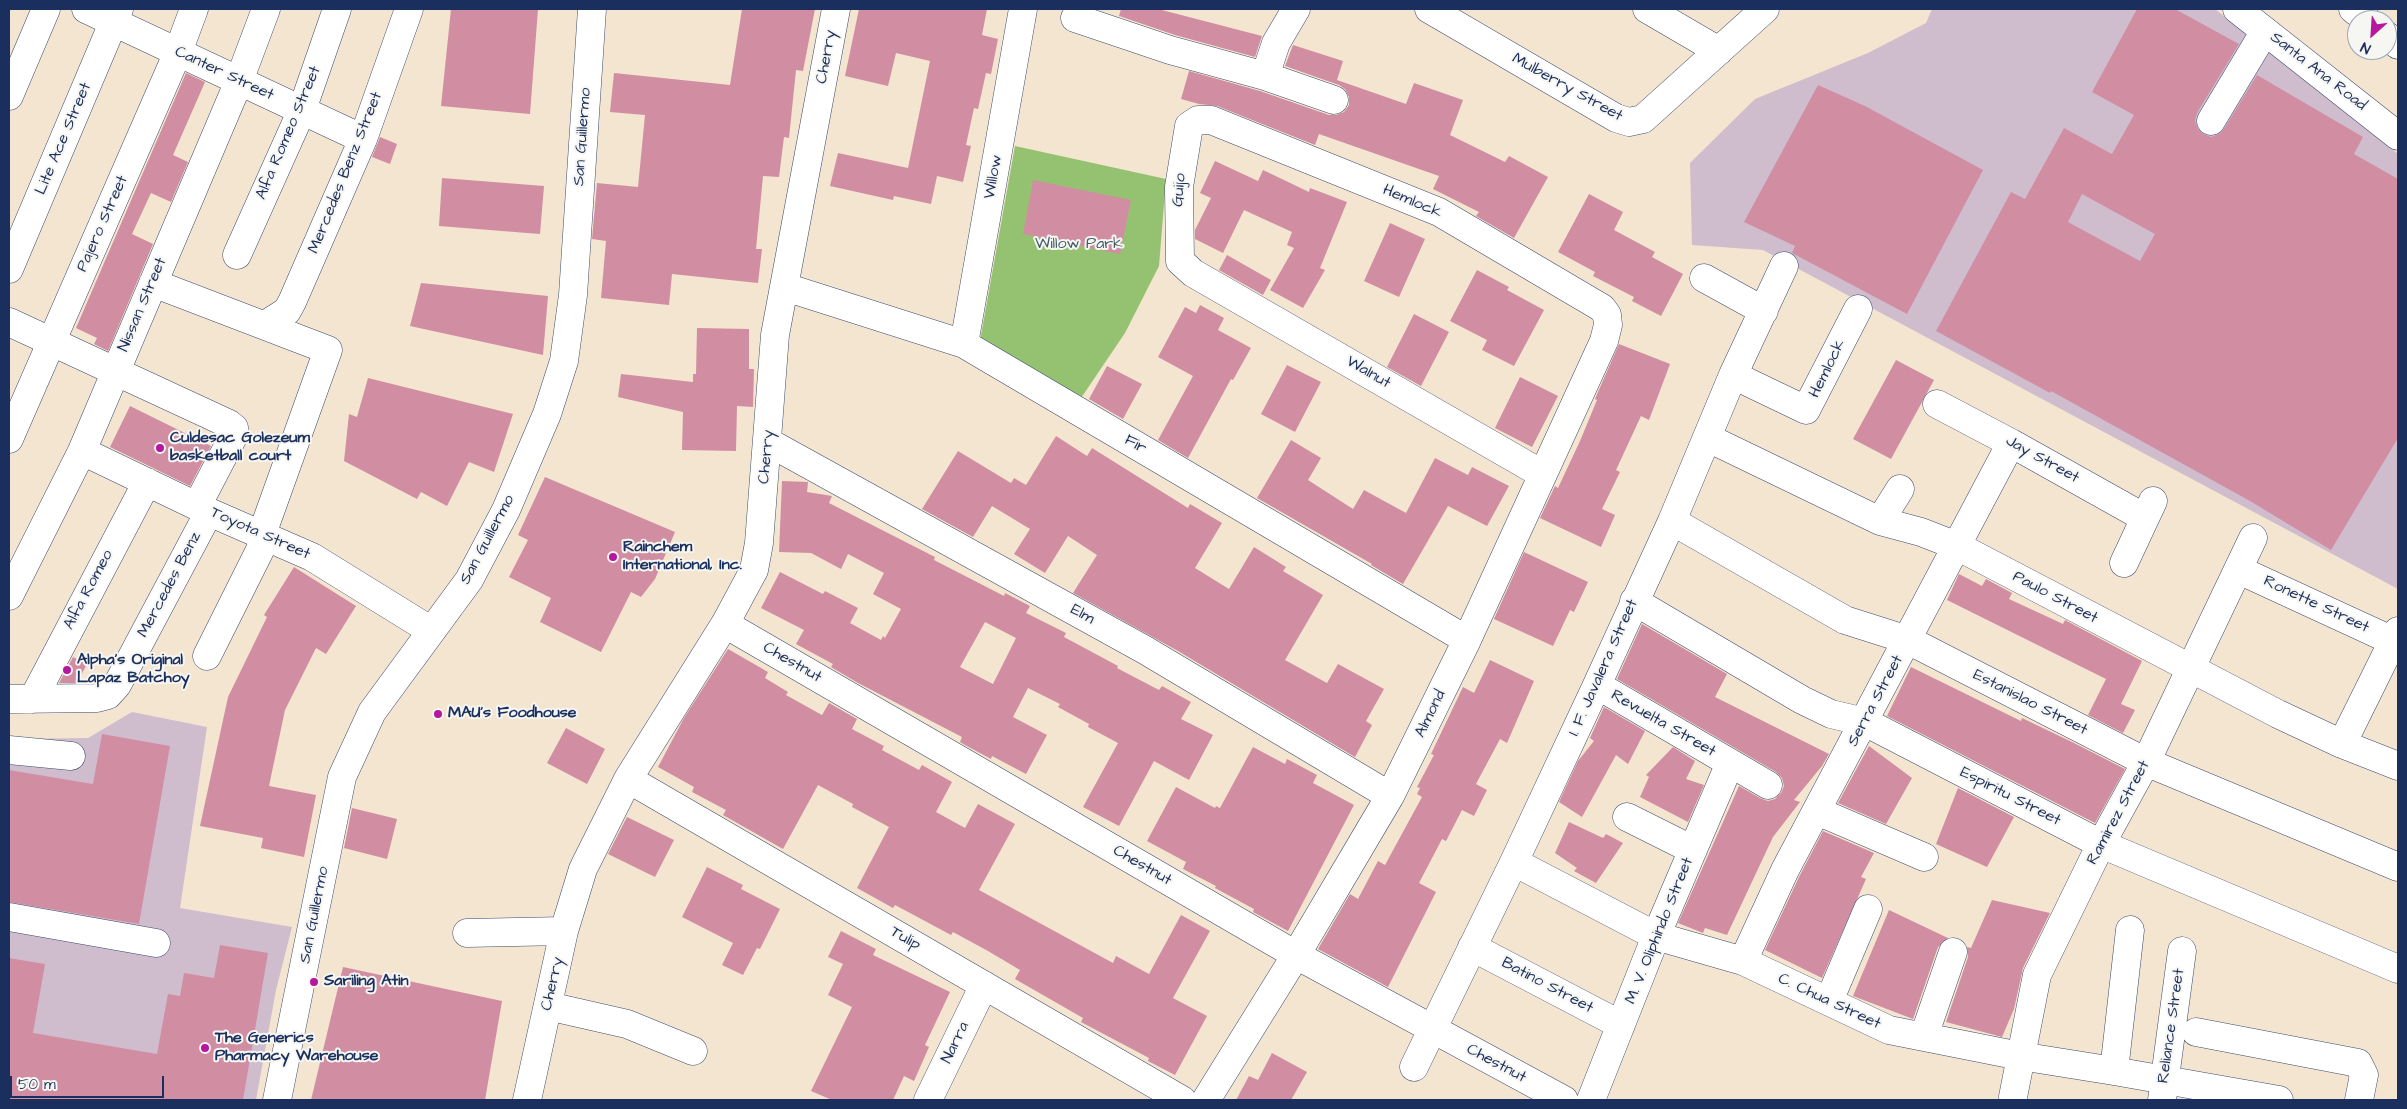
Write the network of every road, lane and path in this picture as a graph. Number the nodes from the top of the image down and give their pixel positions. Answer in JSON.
{"nodes":[{"id":1,"x":46,"y":9,"type":"edge"},
{"id":2,"x":86,"y":9,"type":"edge"},
{"id":3,"x":194,"y":9,"type":"edge"},
{"id":4,"x":266,"y":9,"type":"edge"},
{"id":5,"x":337,"y":9,"type":"edge"},
{"id":6,"x":409,"y":9,"type":"edge"},
{"id":7,"x":592,"y":9,"type":"edge"},
{"id":8,"x":836,"y":9,"type":"edge"},
{"id":9,"x":1023,"y":9,"type":"edge"},
{"id":10,"x":1296,"y":9,"type":"edge"},
{"id":11,"x":1648,"y":9,"type":"edge"},
{"id":12,"x":1765,"y":9,"type":"edge"},
{"id":13,"x":2237,"y":9,"type":"edge"},
{"id":14,"x":1444,"y":13,"type":"edge"},
{"id":15,"x":117,"y":15,"type":"edge"},
{"id":16,"x":1076,"y":18,"type":"dead end"},
{"id":17,"x":2265,"y":31,"type":"junction"},
{"id":18,"x":1719,"y":51,"type":"junction"},
{"id":19,"x":178,"y":52,"type":"junction"},
{"id":20,"x":1265,"y":76,"type":"junction"},
{"id":21,"x":239,"y":81,"type":"junction"},
{"id":22,"x":9,"y":96,"type":"edge"},
{"id":23,"x":1334,"y":100,"type":"dead end"},
{"id":24,"x":302,"y":110,"type":"junction"},
{"id":25,"x":1211,"y":120,"type":"joint"},
{"id":26,"x":2211,"y":121,"type":"dead end"},
{"id":27,"x":2398,"y":136,"type":"edge"},
{"id":28,"x":363,"y":139,"type":"junction"},
{"id":29,"x":237,"y":255,"type":"dead end"},
{"id":30,"x":1784,"y":266,"type":"dead end"},
{"id":31,"x":9,"y":269,"type":"edge"},
{"id":32,"x":1193,"y":273,"type":"joint"},
{"id":33,"x":1704,"y":278,"type":"dead end"},
{"id":34,"x":153,"y":283,"type":"junction"},
{"id":35,"x":785,"y":287,"type":"junction"},
{"id":36,"x":1602,"y":308,"type":"joint"},
{"id":37,"x":1858,"y":309,"type":"dead end"},
{"id":38,"x":1764,"y":311,"type":"junction"},
{"id":39,"x":9,"y":322,"type":"edge"},
{"id":40,"x":266,"y":325,"type":"junction"},
{"id":41,"x":51,"y":342,"type":"junction"},
{"id":42,"x":964,"y":344,"type":"junction"},
{"id":43,"x":115,"y":371,"type":"junction"},
{"id":44,"x":1734,"y":375,"type":"junction"},
{"id":45,"x":1937,"y":404,"type":"dead end"},
{"id":46,"x":1708,"y":438,"type":"junction"},
{"id":47,"x":9,"y":439,"type":"edge"},
{"id":48,"x":768,"y":442,"type":"junction"},
{"id":49,"x":2011,"y":443,"type":"junction"},
{"id":50,"x":82,"y":451,"type":"junction"},
{"id":51,"x":1542,"y":474,"type":"junction"},
{"id":52,"x":147,"y":482,"type":"junction"},
{"id":53,"x":1900,"y":489,"type":"dead end"},
{"id":54,"x":203,"y":509,"type":"junction"},
{"id":55,"x":1672,"y":521,"type":"junction"},
{"id":56,"x":1880,"y":521,"type":"junction"},
{"id":57,"x":265,"y":535,"type":"junction"},
{"id":58,"x":2254,"y":538,"type":"dead end"},
{"id":59,"x":1957,"y":546,"type":"junction"},
{"id":60,"x":2124,"y":563,"type":"dead end"},
{"id":61,"x":2239,"y":570,"type":"junction"},
{"id":62,"x":9,"y":596,"type":"edge"},
{"id":63,"x":1634,"y":601,"type":"junction"},
{"id":64,"x":725,"y":624,"type":"junction"},
{"id":65,"x":430,"y":630,"type":"junction"},
{"id":66,"x":2396,"y":636,"type":"edge"},
{"id":67,"x":1467,"y":640,"type":"junction"},
{"id":68,"x":1908,"y":640,"type":"junction"},
{"id":69,"x":207,"y":656,"type":"dead end"},
{"id":70,"x":2192,"y":669,"type":"junction"},
{"id":71,"x":1596,"y":685,"type":"junction"},
{"id":72,"x":21,"y":699,"type":"edge"},
{"id":73,"x":1865,"y":722,"type":"junction"},
{"id":74,"x":2342,"y":744,"type":"junction"},
{"id":75,"x":9,"y":750,"type":"edge"},
{"id":76,"x":71,"y":756,"type":"dead end"},
{"id":77,"x":2146,"y":762,"type":"junction"},
{"id":78,"x":1730,"y":763,"type":"junction"},
{"id":79,"x":2398,"y":766,"type":"edge"},
{"id":80,"x":628,"y":779,"type":"junction"},
{"id":81,"x":1768,"y":785,"type":"dead end"},
{"id":82,"x":1390,"y":796,"type":"junction"},
{"id":83,"x":1817,"y":812,"type":"junction"},
{"id":84,"x":1627,"y":816,"type":"dead end"},
{"id":85,"x":2101,"y":844,"type":"junction"},
{"id":86,"x":1693,"y":850,"type":"junction"},
{"id":87,"x":1924,"y":856,"type":"dead end"},
{"id":88,"x":1514,"y":862,"type":"junction"},
{"id":89,"x":2398,"y":867,"type":"edge"},
{"id":90,"x":1868,"y":909,"type":"dead end"},
{"id":91,"x":9,"y":917,"type":"edge"},
{"id":92,"x":2130,"y":930,"type":"dead end"},
{"id":93,"x":564,"y":931,"type":"junction"},
{"id":94,"x":467,"y":933,"type":"dead end"},
{"id":95,"x":1656,"y":936,"type":"junction"},
{"id":96,"x":156,"y":943,"type":"dead end"},
{"id":97,"x":1472,"y":947,"type":"junction"},
{"id":98,"x":2182,"y":951,"type":"dead end"},
{"id":99,"x":1954,"y":952,"type":"dead end"},
{"id":100,"x":1296,"y":955,"type":"junction"},
{"id":101,"x":1743,"y":961,"type":"junction"},
{"id":102,"x":2398,"y":969,"type":"edge"},
{"id":103,"x":984,"y":985,"type":"junction"},
{"id":104,"x":1829,"y":1001,"type":"junction"},
{"id":105,"x":548,"y":1006,"type":"junction"},
{"id":106,"x":1621,"y":1025,"type":"junction"},
{"id":107,"x":1432,"y":1029,"type":"junction"},
{"id":108,"x":2196,"y":1032,"type":"dead end"},
{"id":109,"x":1924,"y":1036,"type":"junction"},
{"id":110,"x":693,"y":1051,"type":"dead end"},
{"id":111,"x":2020,"y":1056,"type":"junction"},
{"id":112,"x":1414,"y":1066,"type":"dead end"},
{"id":113,"x":2114,"y":1070,"type":"junction"},
{"id":114,"x":2163,"y":1090,"type":"edge"},
{"id":115,"x":2013,"y":1097,"type":"dead end"},
{"id":116,"x":277,"y":1100,"type":"edge"},
{"id":117,"x":527,"y":1100,"type":"edge"},
{"id":118,"x":928,"y":1100,"type":"edge"},
{"id":119,"x":1182,"y":1100,"type":"edge"},
{"id":120,"x":1206,"y":1100,"type":"edge"},
{"id":121,"x":1564,"y":1100,"type":"edge"},
{"id":122,"x":1591,"y":1100,"type":"edge"},
{"id":123,"x":2280,"y":1100,"type":"edge"},
{"id":124,"x":2359,"y":1100,"type":"edge"}],
"edges":[{"from":1,"to":22,"type":"street"},
{"from":2,"to":15,"type":"street","name":"Canter Street"},
{"from":3,"to":19,"type":"street","name":"Pajero Street"},
{"from":4,"to":21,"type":"street","name":"Nissan Street"},
{"from":5,"to":24,"type":"street","name":"Alfa Romeo Street"},
{"from":6,"to":28,"type":"street","name":"Mercedes Benz Street"},
{"from":7,"to":65,"type":"street","name":"San Guillermo"},
{"from":8,"to":35,"type":"street","name":"Cherry"},
{"from":9,"to":42,"type":"street","name":"Willow"},
{"from":10,"to":20,"type":"street"},
{"from":11,"to":18,"type":"street"},
{"from":12,"to":18,"type":"street","name":"Mulberry Street"},
{"from":13,"to":17,"type":"street","name":"Santa Ana Road"},
{"from":14,"to":18,"type":"street","name":"Mulberry Street"},
{"from":15,"to":19,"type":"street","name":"Canter Street"},
{"from":15,"to":31,"type":"street","name":"Lite Ace Street"},
{"from":16,"to":20,"type":"street"},
{"from":17,"to":26,"type":"street"},
{"from":17,"to":27,"type":"street","name":"Santa Ana Road"},
{"from":19,"to":21,"type":"street","name":"Canter Street"},
{"from":19,"to":41,"type":"street","name":"Pajero Street"},
{"from":20,"to":23,"type":"street"},
{"from":21,"to":24,"type":"street","name":"Canter Street"},
{"from":21,"to":34,"type":"street","name":"Nissan Street"},
{"from":24,"to":28,"type":"street","name":"Canter Street"},
{"from":24,"to":29,"type":"street","name":"Alfa Romeo Street"},
{"from":25,"to":32,"type":"street","name":"Guijo"},
{"from":25,"to":36,"type":"street","name":"Hemlock"},
{"from":28,"to":40,"type":"street","name":"Mercedes Benz Street"},
{"from":30,"to":38,"type":"street","name":"I. F. Javalera Street"},
{"from":32,"to":51,"type":"street","name":"Walnut"},
{"from":33,"to":38,"type":"street"},
{"from":34,"to":40,"type":"street"},
{"from":34,"to":43,"type":"street","name":"Nissan Street"},
{"from":35,"to":42,"type":"street","name":"Fir"},
{"from":35,"to":48,"type":"street","name":"Cherry"},
{"from":36,"to":51,"type":"street","name":"Almond"},
{"from":37,"to":44,"type":"street","name":"Hemlock"},
{"from":38,"to":44,"type":"street","name":"I. F. Javalera Street"},
{"from":39,"to":41,"type":"street"},
{"from":40,"to":57,"type":"street"},
{"from":41,"to":43,"type":"street"},
{"from":41,"to":47,"type":"street","name":"Pajero Street"},
{"from":42,"to":67,"type":"street","name":"Fir"},
{"from":43,"to":50,"type":"street","name":"Nissan Street"},
{"from":43,"to":54,"type":"street","name":"Mercedes Benz"},
{"from":44,"to":46,"type":"street","name":"I. F. Javalera Street"},
{"from":45,"to":49,"type":"street","name":"Jay Street"},
{"from":46,"to":55,"type":"street","name":"I. F. Javalera Street"},
{"from":46,"to":56,"type":"street","name":"Paulo Street"},
{"from":48,"to":64,"type":"street","name":"Cherry"},
{"from":48,"to":82,"type":"street","name":"Elm"},
{"from":49,"to":59,"type":"street","name":"Serra Street"},
{"from":49,"to":60,"type":"street","name":"Jay Street"},
{"from":50,"to":52,"type":"street","name":"Toyota Street"},
{"from":50,"to":62,"type":"street","name":"Nissan Street"},
{"from":51,"to":67,"type":"street","name":"Almond"},
{"from":52,"to":54,"type":"street","name":"Toyota Street"},
{"from":52,"to":72,"type":"street","name":"Alfa Romeo"},
{"from":53,"to":56,"type":"street"},
{"from":54,"to":57,"type":"street","name":"Toyota Street"},
{"from":54,"to":72,"type":"street","name":"Mercedes Benz"},
{"from":55,"to":63,"type":"street","name":"I. F. Javalera Street"},
{"from":55,"to":68,"type":"street","name":"Estanislao Street"},
{"from":56,"to":59,"type":"street","name":"Paulo Street"},
{"from":57,"to":65,"type":"street","name":"Toyota Street"},
{"from":57,"to":69,"type":"street"},
{"from":58,"to":61,"type":"street","name":"Ramirez Street"},
{"from":59,"to":68,"type":"street","name":"Serra Street"},
{"from":59,"to":70,"type":"street","name":"Paulo Street"},
{"from":61,"to":66,"type":"street","name":"Ronette Street"},
{"from":61,"to":70,"type":"street","name":"Ramirez Street"},
{"from":63,"to":71,"type":"street","name":"I. F. Javalera Street"},
{"from":63,"to":73,"type":"street","name":"Espiritu Street"},
{"from":64,"to":80,"type":"street","name":"Cherry"},
{"from":64,"to":100,"type":"street","name":"Chestnut"},
{"from":65,"to":116,"type":"street","name":"San Guillermo"},
{"from":66,"to":74,"type":"street"},
{"from":67,"to":82,"type":"street","name":"Almond"},
{"from":68,"to":73,"type":"street","name":"Serra Street"},
{"from":68,"to":77,"type":"street","name":"Estanislao Street"},
{"from":70,"to":74,"type":"street","name":"Paulo Street"},
{"from":70,"to":77,"type":"street","name":"Ramirez Street"},
{"from":71,"to":78,"type":"street","name":"Revuelta Street"},
{"from":71,"to":88,"type":"street","name":"I. F. Javalera Street"},
{"from":73,"to":83,"type":"street","name":"Serra Street"},
{"from":73,"to":85,"type":"street","name":"Espiritu Street"},
{"from":74,"to":79,"type":"street","name":"Paulo Street"},
{"from":75,"to":76,"type":"street"},
{"from":77,"to":85,"type":"street","name":"Ramirez Street"},
{"from":77,"to":89,"type":"street","name":"Estanislao Street"},
{"from":78,"to":81,"type":"street","name":"Revuelta Street"},
{"from":78,"to":86,"type":"street","name":"M. V. Oliphindo Street"},
{"from":80,"to":93,"type":"street","name":"Cherry"},
{"from":80,"to":103,"type":"street","name":"Tulip"},
{"from":82,"to":100,"type":"street","name":"Almond"},
{"from":83,"to":87,"type":"street"},
{"from":83,"to":101,"type":"street","name":"Serra Street"},
{"from":84,"to":86,"type":"street"},
{"from":85,"to":102,"type":"street","name":"Espiritu Street"},
{"from":85,"to":111,"type":"street","name":"Ramirez Street"},
{"from":86,"to":95,"type":"street","name":"M. V. Oliphindo Street"},
{"from":88,"to":95,"type":"street","name":"C. Chua Street"},
{"from":88,"to":97,"type":"street","name":"I. F. Javalera Street"},
{"from":90,"to":104,"type":"street"},
{"from":91,"to":96,"type":"street"},
{"from":92,"to":113,"type":"street"},
{"from":93,"to":94,"type":"street"},
{"from":93,"to":105,"type":"street","name":"Cherry"},
{"from":95,"to":101,"type":"street","name":"C. Chua Street"},
{"from":95,"to":106,"type":"street","name":"M. V. Oliphindo Street"},
{"from":97,"to":106,"type":"street","name":"Batino Street"},
{"from":97,"to":107,"type":"street","name":"I. F. Javalera Street"},
{"from":98,"to":114,"type":"street","name":"Reliance Street"},
{"from":99,"to":109,"type":"street"},
{"from":100,"to":107,"type":"street","name":"Chestnut"},
{"from":100,"to":120,"type":"street","name":"Almond"},
{"from":101,"to":104,"type":"street","name":"C. Chua Street"},
{"from":103,"to":118,"type":"street","name":"Narra"},
{"from":103,"to":119,"type":"street","name":"Tulip"},
{"from":104,"to":109,"type":"street","name":"C. Chua Street"},
{"from":105,"to":110,"type":"street"},
{"from":105,"to":117,"type":"street","name":"Cherry"},
{"from":106,"to":122,"type":"street","name":"M. V. Oliphindo Street"},
{"from":107,"to":112,"type":"street","name":"I. F. Javalera Street"},
{"from":107,"to":121,"type":"street","name":"Chestnut"},
{"from":108,"to":124,"type":"street"},
{"from":109,"to":111,"type":"street","name":"C. Chua Street"},
{"from":111,"to":113,"type":"street","name":"C. Chua Street"},
{"from":111,"to":115,"type":"street","name":"Ramirez Street"},
{"from":113,"to":114,"type":"street","name":"C. Chua Street"},
{"from":114,"to":123,"type":"street","name":"C. Chua Street"}]}
